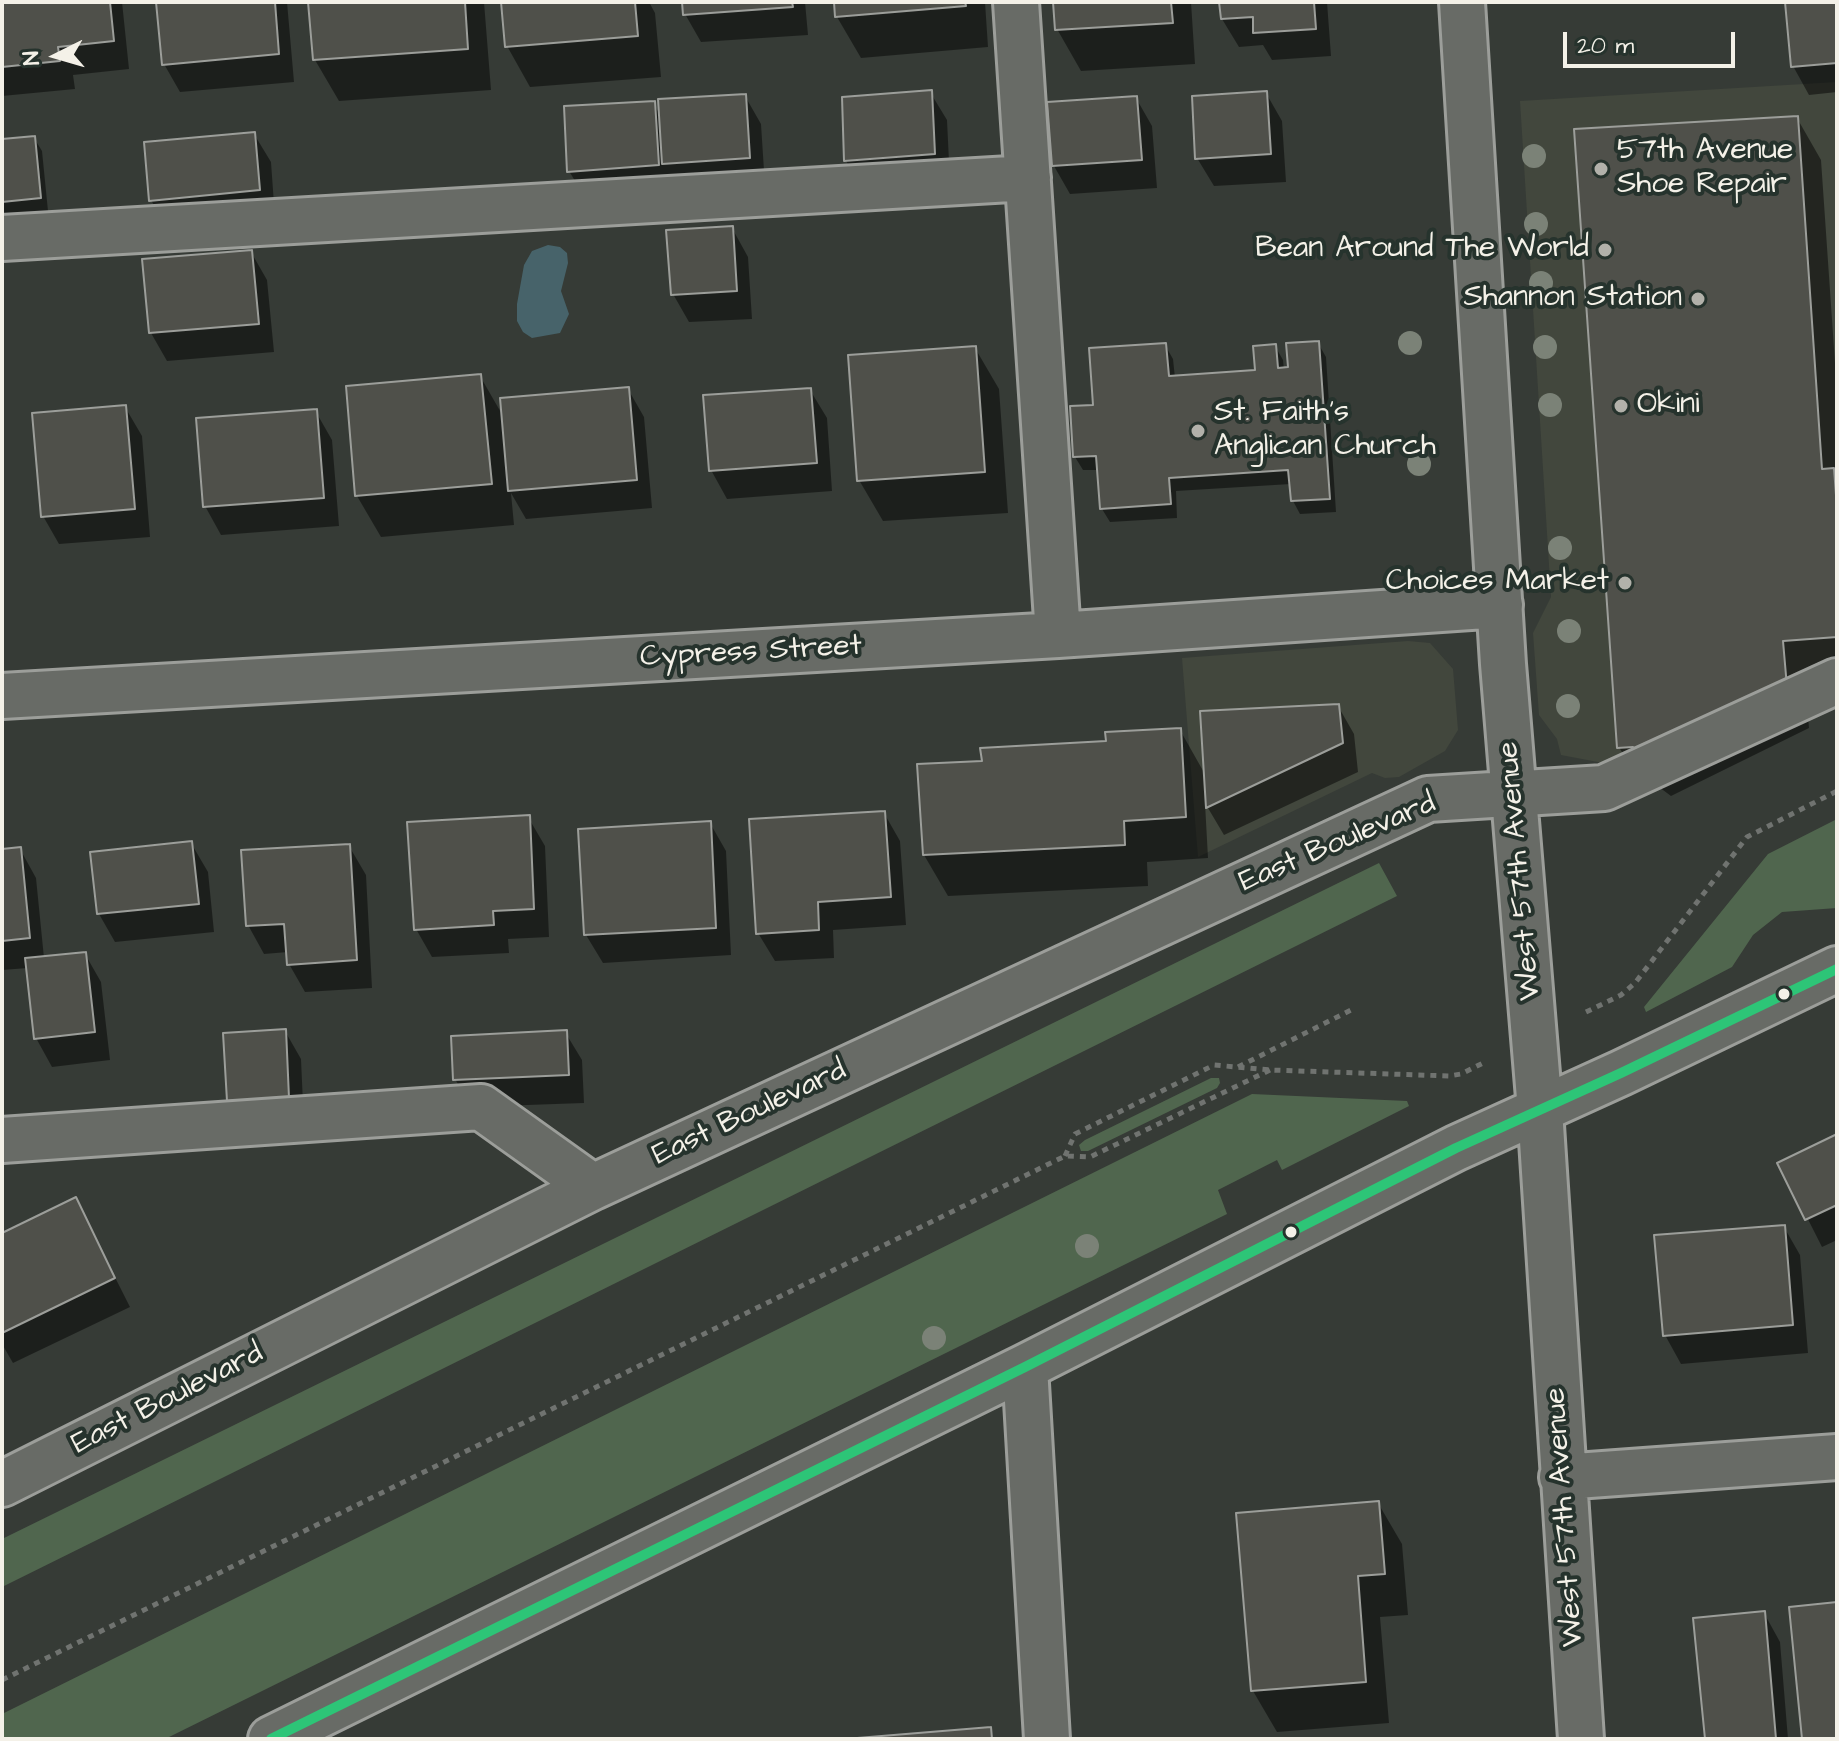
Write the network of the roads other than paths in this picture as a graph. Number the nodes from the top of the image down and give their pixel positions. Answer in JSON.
{"nodes":[{"id":1,"x":1016,"y":2,"type":"edge"},
{"id":2,"x":1462,"y":2,"type":"edge"},
{"id":3,"x":1028,"y":178,"type":"junction"},
{"id":4,"x":2,"y":238,"type":"edge"},
{"id":5,"x":1500,"y":605,"type":"junction"},
{"id":6,"x":1058,"y":635,"type":"junction"},
{"id":7,"x":1837,"y":681,"type":"edge"},
{"id":8,"x":2,"y":696,"type":"edge"},
{"id":9,"x":1514,"y":792,"type":"junction"},
{"id":10,"x":1837,"y":969,"type":"edge"},
{"id":11,"x":1540,"y":1110,"type":"junction"},
{"id":12,"x":2,"y":1140,"type":"edge"},
{"id":13,"x":593,"y":1187,"type":"junction"},
{"id":14,"x":1025,"y":1367,"type":"junction"},
{"id":15,"x":1837,"y":1457,"type":"edge"},
{"id":16,"x":1562,"y":1477,"type":"junction"},
{"id":17,"x":2,"y":1484,"type":"edge"},
{"id":18,"x":271,"y":1739,"type":"edge"},
{"id":19,"x":1047,"y":1739,"type":"edge"},
{"id":20,"x":1581,"y":1739,"type":"edge"}],
"edges":[{"from":1,"to":3,"type":"street"},
{"from":2,"to":5,"type":"street","name":"West 57th Avenue"},
{"from":3,"to":4,"type":"street"},
{"from":3,"to":6,"type":"street"},
{"from":5,"to":6,"type":"street","name":"Cypress Street"},
{"from":5,"to":9,"type":"street","name":"West 57th Avenue"},
{"from":6,"to":8,"type":"street","name":"Cypress Street"},
{"from":7,"to":9,"type":"street","name":"East Boulevard"},
{"from":9,"to":11,"type":"street","name":"West 57th Avenue"},
{"from":9,"to":13,"type":"street","name":"East Boulevard"},
{"from":10,"to":11,"type":"street"},
{"from":11,"to":14,"type":"street"},
{"from":11,"to":16,"type":"street","name":"West 57th Avenue"},
{"from":12,"to":13,"type":"street"},
{"from":13,"to":17,"type":"street","name":"East Boulevard"},
{"from":14,"to":18,"type":"street"},
{"from":14,"to":19,"type":"street"},
{"from":15,"to":16,"type":"street"},
{"from":16,"to":20,"type":"street","name":"West 57th Avenue"}]}
